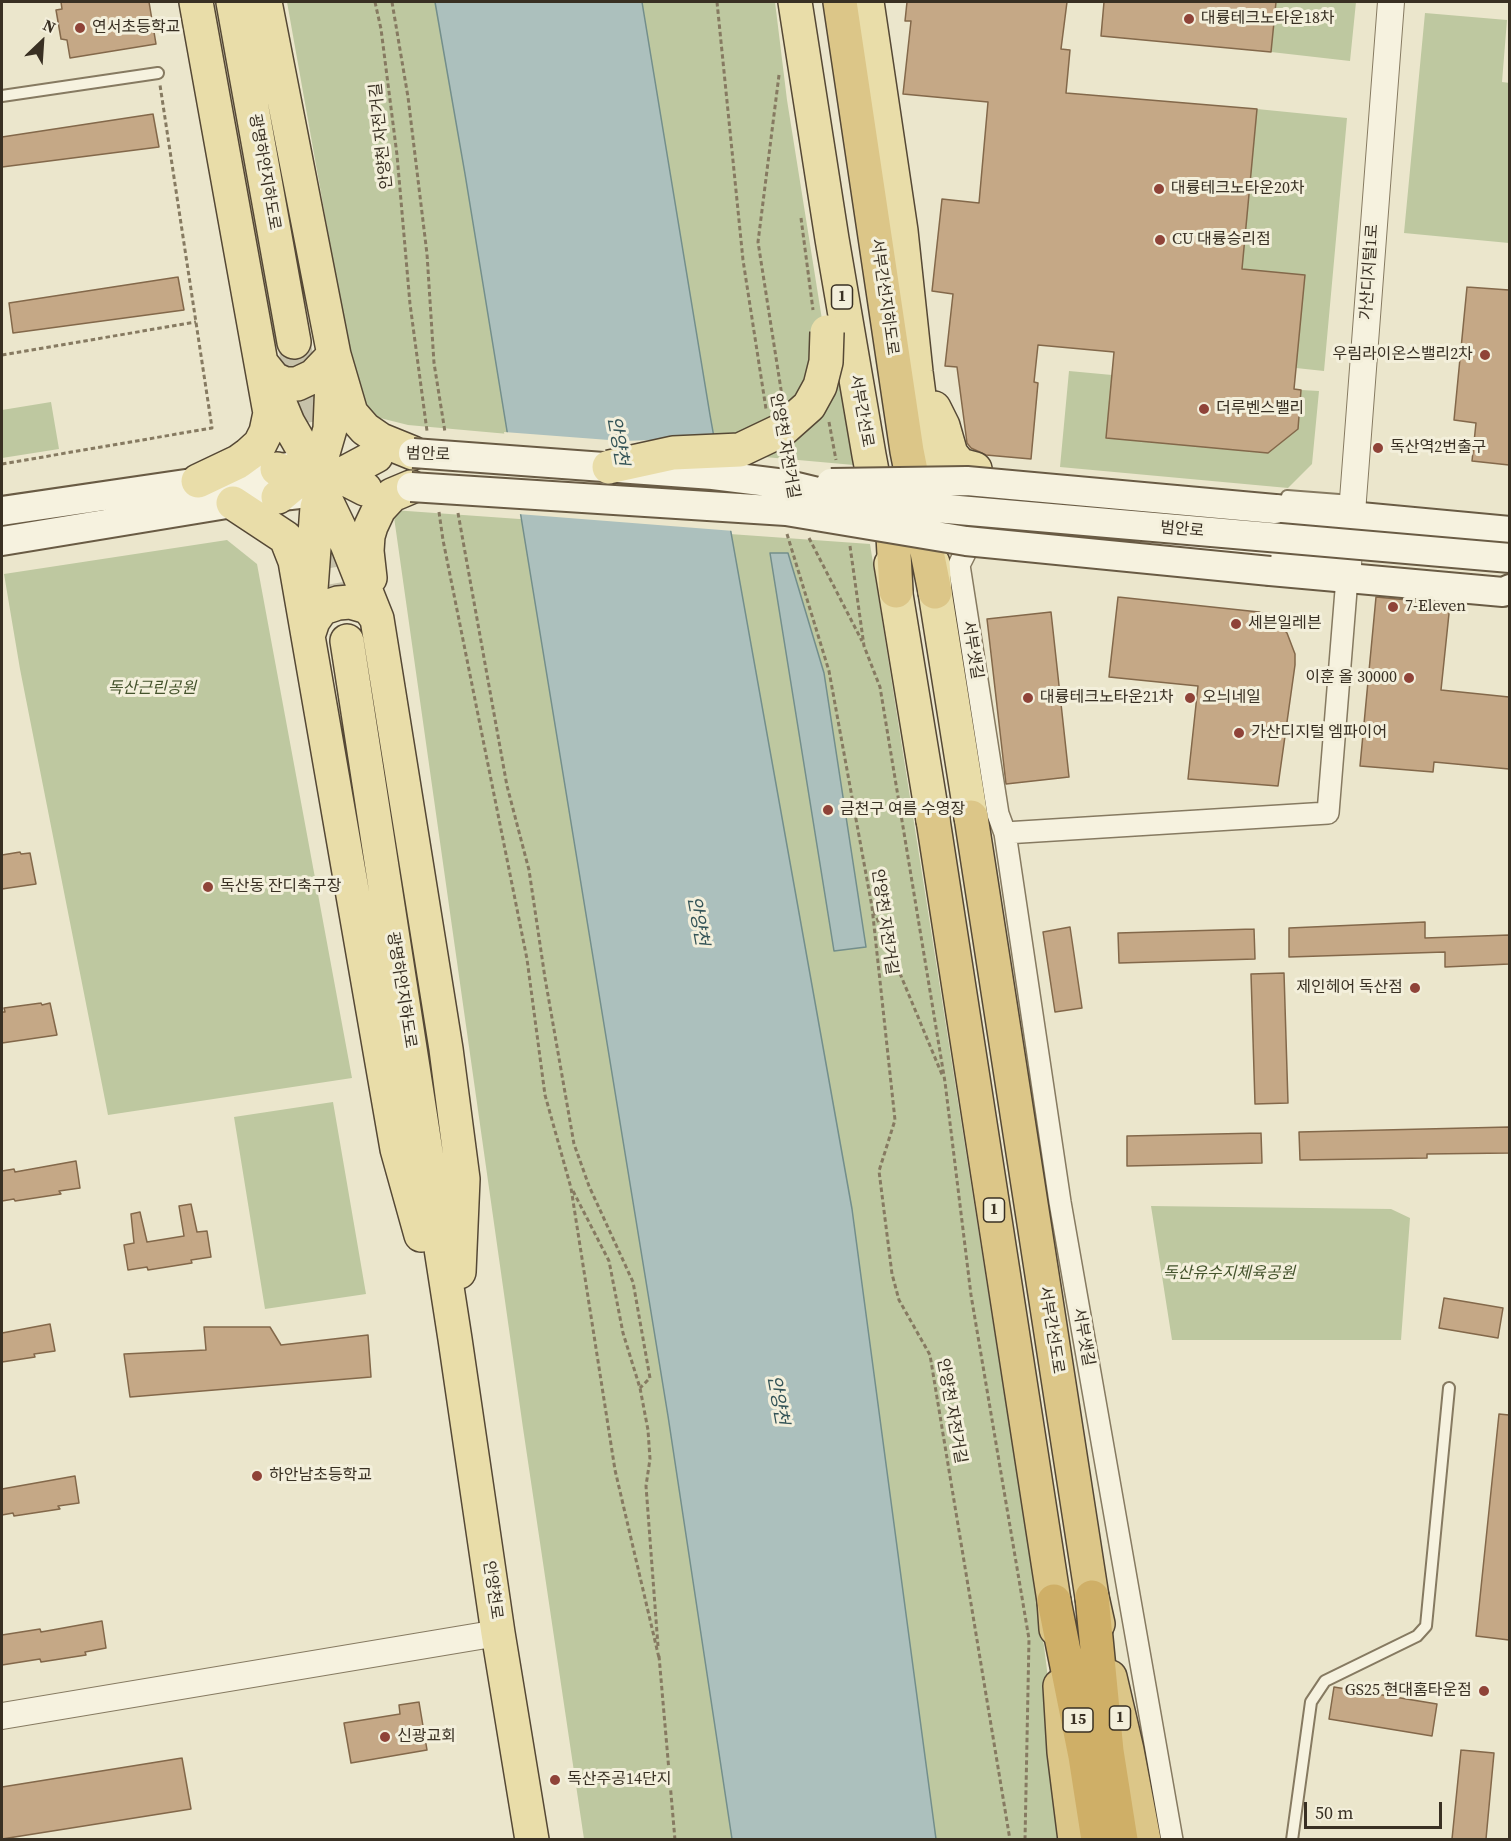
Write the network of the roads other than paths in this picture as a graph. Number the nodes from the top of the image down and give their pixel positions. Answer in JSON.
{"nodes":[{"id":1,"x":196,"y":2,"type":"edge"},
{"id":2,"x":233,"y":2,"type":"edge"},
{"id":3,"x":265,"y":2,"type":"edge"},
{"id":4,"x":783,"y":2,"type":"edge"},
{"id":5,"x":795,"y":2,"type":"edge"},
{"id":6,"x":816,"y":2,"type":"edge"},
{"id":7,"x":840,"y":2,"type":"edge"},
{"id":8,"x":867,"y":2,"type":"edge"},
{"id":9,"x":1391,"y":2,"type":"edge"},
{"id":10,"x":158,"y":73,"type":"road end"},
{"id":11,"x":2,"y":96,"type":"edge"},
{"id":12,"x":294,"y":342,"type":"tunnel mouth"},
{"id":13,"x":334,"y":355,"type":"junction"},
{"id":14,"x":262,"y":364,"type":"junction"},
{"id":15,"x":916,"y":372,"type":"junction"},
{"id":16,"x":420,"y":443,"type":"junction"},
{"id":17,"x":376,"y":456,"type":"joint"},
{"id":18,"x":609,"y":467,"type":"junction"},
{"id":19,"x":979,"y":476,"type":"junction"},
{"id":20,"x":314,"y":480,"type":"junction"},
{"id":21,"x":198,"y":481,"type":"junction"},
{"id":22,"x":411,"y":487,"type":"junction"},
{"id":23,"x":233,"y":503,"type":"junction"},
{"id":24,"x":1352,"y":504,"type":"junction"},
{"id":25,"x":786,"y":509,"type":"junction"},
{"id":26,"x":2,"y":511,"type":"edge"},
{"id":27,"x":978,"y":527,"type":"junction"},
{"id":28,"x":1509,"y":531,"type":"edge"},
{"id":29,"x":2,"y":541,"type":"edge"},
{"id":30,"x":1509,"y":558,"type":"edge"},
{"id":31,"x":1348,"y":565,"type":"junction"},
{"id":32,"x":1509,"y":590,"type":"edge"},
{"id":33,"x":896,"y":591,"type":"junction"},
{"id":34,"x":935,"y":592,"type":"junction"},
{"id":35,"x":375,"y":611,"type":"junction"},
{"id":36,"x":308,"y":636,"type":"junction"},
{"id":37,"x":347,"y":641,"type":"tunnel mouth"},
{"id":38,"x":971,"y":817,"type":"joint"},
{"id":39,"x":933,"y":820,"type":"joint"},
{"id":40,"x":1005,"y":833,"type":"junction"},
{"id":41,"x":455,"y":1339,"type":"junction"},
{"id":42,"x":1449,"y":1388,"type":"dead end"},
{"id":43,"x":1092,"y":1597,"type":"junction"},
{"id":44,"x":1054,"y":1601,"type":"junction"},
{"id":45,"x":498,"y":1634,"type":"junction"},
{"id":46,"x":2,"y":1716,"type":"edge"},
{"id":47,"x":532,"y":1839,"type":"edge"},
{"id":48,"x":1075,"y":1839,"type":"edge"},
{"id":49,"x":1098,"y":1839,"type":"edge"},
{"id":50,"x":1121,"y":1839,"type":"edge"},
{"id":51,"x":1144,"y":1839,"type":"edge"},
{"id":52,"x":1172,"y":1839,"type":"edge"},
{"id":53,"x":1292,"y":1839,"type":"edge"}],
"edges":[{"from":1,"to":14,"type":"main road"},
{"from":2,"to":12,"type":"main road","name":"광명하안지하도로"},
{"from":3,"to":13,"type":"main road"},
{"from":4,"to":18,"type":"main road","bridge":true},
{"from":5,"to":33,"type":"main road","name":"서부간선로","number":"1"},
{"from":6,"to":33,"type":"highway","name":"서부간선지하도로"},
{"from":7,"to":34,"type":"highway","name":"서부간선지하도로"},
{"from":8,"to":15,"type":"main road","number":"1"},
{"from":9,"to":24,"type":"street","name":"가산디지털1로"},
{"from":10,"to":11,"type":"lane"},
{"from":13,"to":14,"type":"main road"},
{"from":13,"to":16,"type":"main road"},
{"from":13,"to":20,"type":"main road"},
{"from":14,"to":20,"type":"main road"},
{"from":14,"to":21,"type":"main road"},
{"from":15,"to":19,"type":"main road"},
{"from":15,"to":34,"type":"main road","number":"1"},
{"from":16,"to":17,"type":"main road","name":"범안로"},
{"from":16,"to":18,"type":"main road","name":"범안로","bridge":true},
{"from":17,"to":20,"type":"main road"},
{"from":18,"to":25,"type":"main road","name":"범안로","bridge":true},
{"from":19,"to":24,"type":"lane"},
{"from":19,"to":27,"type":"street","name":"서부샛길"},
{"from":20,"to":21,"type":"main road","name":"범안로"},
{"from":20,"to":22,"type":"main road","name":"범안로"},
{"from":20,"to":23,"type":"main road","name":"범안로"},
{"from":20,"to":35,"type":"main road"},
{"from":20,"to":36,"type":"main road"},
{"from":21,"to":26,"type":"main road","name":"범안로"},
{"from":22,"to":25,"type":"main road","name":"범안로","bridge":true},
{"from":22,"to":35,"type":"main road"},
{"from":23,"to":29,"type":"main road","name":"범안로"},
{"from":23,"to":36,"type":"main road"},
{"from":24,"to":25,"type":"main road","bridge":true},
{"from":24,"to":28,"type":"main road"},
{"from":24,"to":31,"type":"street","name":"가산디지털1로"},
{"from":25,"to":30,"type":"main road","name":"범안로","bridge":true},
{"from":25,"to":31,"type":"main road","bridge":true},
{"from":27,"to":31,"type":"lane"},
{"from":27,"to":40,"type":"street","name":"서부샛길"},
{"from":31,"to":32,"type":"main road"},
{"from":31,"to":40,"type":"street"},
{"from":33,"to":39,"type":"main road","name":"서부간선로","number":"1"},
{"from":34,"to":38,"type":"main road","number":"1"},
{"from":35,"to":36,"type":"main road"},
{"from":35,"to":41,"type":"main road"},
{"from":36,"to":41,"type":"main road"},
{"from":37,"to":41,"type":"main road","name":"광명하안지하도로"},
{"from":38,"to":43,"type":"highway","name":"서부간선도로","number":"1"},
{"from":39,"to":44,"type":"highway","number":"1"},
{"from":40,"to":52,"type":"street","name":"서부샛길"},
{"from":41,"to":45,"type":"main road","name":"안양천로"},
{"from":42,"to":53,"type":"lane"},
{"from":43,"to":50,"type":"highway","number":"15"},
{"from":43,"to":51,"type":"highway","name":"서부간선도로","number":"1"},
{"from":44,"to":48,"type":"highway","number":"1"},
{"from":44,"to":49,"type":"highway","number":"15"},
{"from":45,"to":46,"type":"street"},
{"from":45,"to":47,"type":"main road","name":"안양천로"}]}
